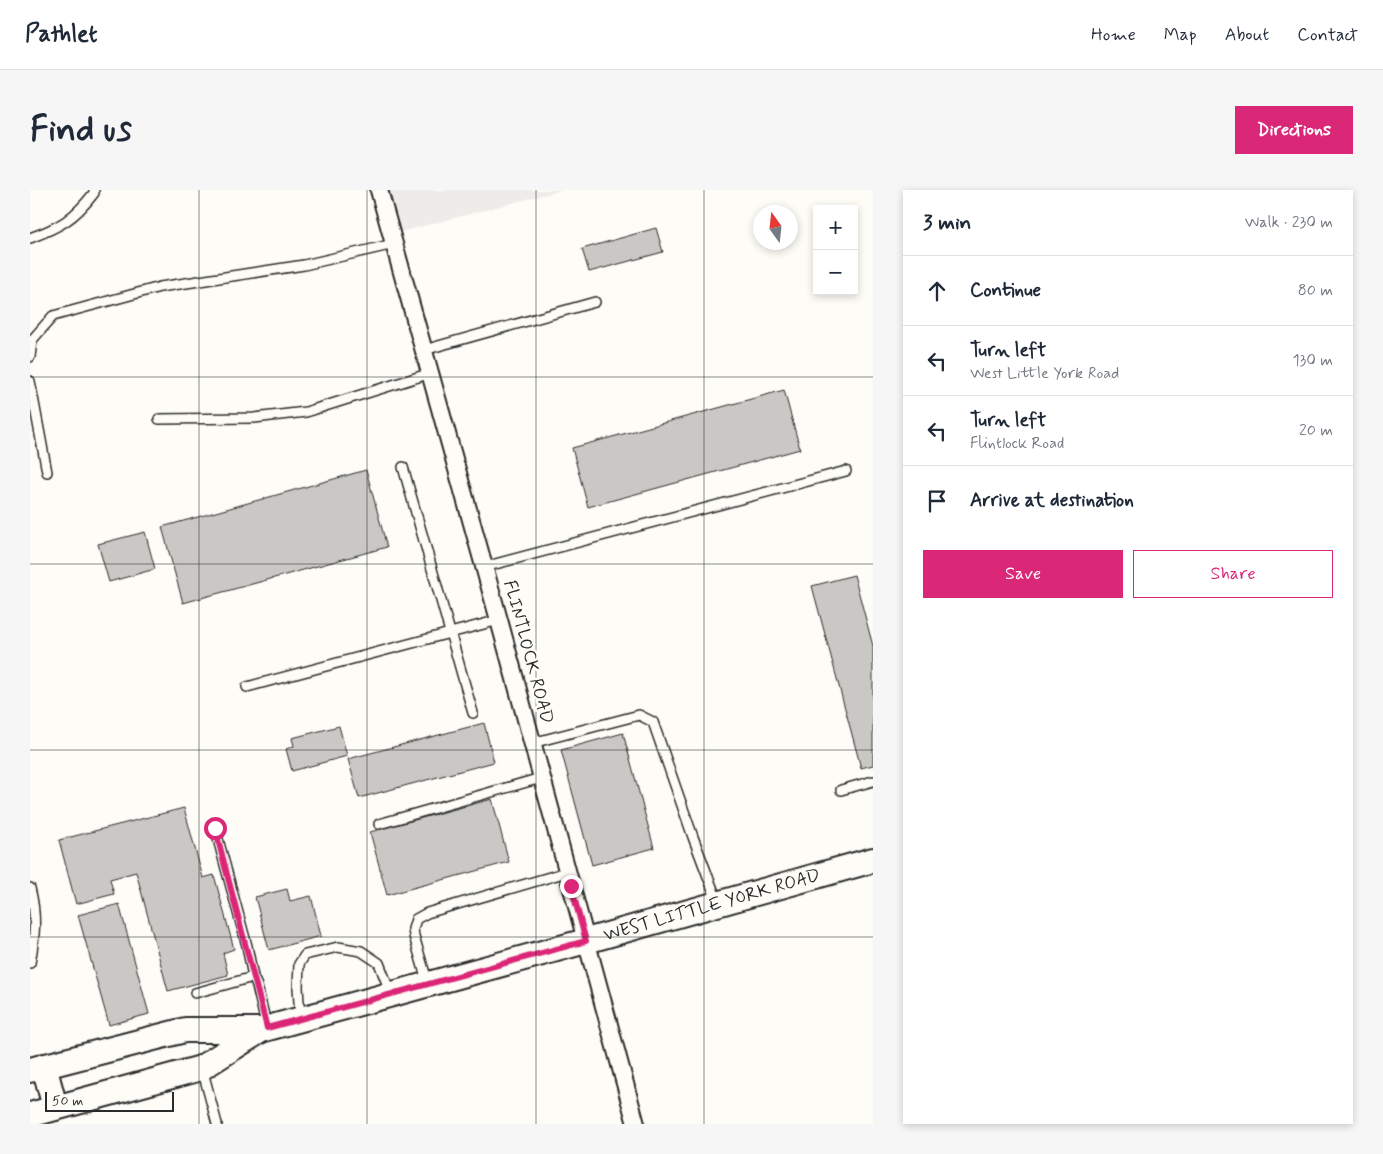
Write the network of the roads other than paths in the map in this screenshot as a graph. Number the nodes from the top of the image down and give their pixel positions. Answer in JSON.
{"nodes":[{"id":1,"x":94,"y":190,"type":"edge"},
{"id":2,"x":379,"y":190,"type":"edge"},
{"id":3,"x":30,"y":238,"type":"edge"},
{"id":4,"x":394,"y":244,"type":"junction"},
{"id":5,"x":594,"y":302,"type":"dead end"},
{"id":6,"x":424,"y":350,"type":"junction"},
{"id":7,"x":30,"y":357,"type":"edge"},
{"id":8,"x":431,"y":373,"type":"junction"},
{"id":9,"x":30,"y":381,"type":"edge"},
{"id":10,"x":160,"y":419,"type":"dead end"},
{"id":11,"x":403,"y":467,"type":"dead end"},
{"id":12,"x":846,"y":471,"type":"dead end"},
{"id":13,"x":47,"y":472,"type":"dead end"},
{"id":14,"x":484,"y":567,"type":"junction"},
{"id":15,"x":499,"y":620,"type":"junction"},
{"id":16,"x":450,"y":633,"type":"junction"},
{"id":17,"x":248,"y":687,"type":"dead end"},
{"id":18,"x":473,"y":712,"type":"dead end"},
{"id":19,"x":532,"y":743,"type":"junction"},
{"id":20,"x":541,"y":778,"type":"junction"},
{"id":21,"x":873,"y":781,"type":"edge"},
{"id":22,"x":841,"y":790,"type":"dead end"},
{"id":23,"x":379,"y":824,"type":"dead end"},
{"id":24,"x":215,"y":828,"type":"dead end"},
{"id":25,"x":873,"y":860,"type":"edge"},
{"id":26,"x":567,"y":872,"type":"junction"},
{"id":27,"x":30,"y":888,"type":"edge"},
{"id":28,"x":718,"y":903,"type":"junction"},
{"id":29,"x":586,"y":941,"type":"junction"},
{"id":30,"x":30,"y":963,"type":"edge"},
{"id":31,"x":253,"y":977,"type":"junction"},
{"id":32,"x":428,"y":984,"type":"junction"},
{"id":33,"x":195,"y":993,"type":"dead end"},
{"id":34,"x":392,"y":994,"type":"junction"},
{"id":35,"x":300,"y":1019,"type":"junction"},
{"id":36,"x":264,"y":1029,"type":"junction"},
{"id":37,"x":37,"y":1068,"type":"edge"},
{"id":38,"x":202,"y":1068,"type":"junction"},
{"id":39,"x":56,"y":1112,"type":"junction"},
{"id":40,"x":30,"y":1115,"type":"edge"},
{"id":41,"x":217,"y":1124,"type":"edge"},
{"id":42,"x":636,"y":1124,"type":"edge"}],
"edges":[{"from":1,"to":3,"type":"lane"},
{"from":2,"to":4,"type":"street","name":"FLINTLOCK ROAD"},
{"from":4,"to":6,"type":"street","name":"FLINTLOCK ROAD"},
{"from":4,"to":7,"type":"lane"},
{"from":5,"to":6,"type":"lane"},
{"from":6,"to":8,"type":"street","name":"FLINTLOCK ROAD"},
{"from":8,"to":10,"type":"lane"},
{"from":8,"to":14,"type":"street","name":"FLINTLOCK ROAD"},
{"from":9,"to":13,"type":"lane"},
{"from":11,"to":16,"type":"lane"},
{"from":12,"to":14,"type":"lane"},
{"from":14,"to":15,"type":"street","name":"FLINTLOCK ROAD"},
{"from":15,"to":16,"type":"lane"},
{"from":15,"to":19,"type":"street","name":"FLINTLOCK ROAD"},
{"from":16,"to":17,"type":"lane"},
{"from":16,"to":18,"type":"lane"},
{"from":19,"to":20,"type":"street","name":"FLINTLOCK ROAD"},
{"from":19,"to":28,"type":"lane"},
{"from":20,"to":23,"type":"lane"},
{"from":20,"to":26,"type":"street","name":"FLINTLOCK ROAD"},
{"from":21,"to":22,"type":"lane"},
{"from":24,"to":31,"type":"lane"},
{"from":25,"to":28,"type":"main road","name":"WEST LITTLE YORK ROAD"},
{"from":26,"to":29,"type":"street","name":"FLINTLOCK ROAD"},
{"from":26,"to":32,"type":"lane"},
{"from":27,"to":30,"type":"lane"},
{"from":28,"to":29,"type":"main road","name":"WEST LITTLE YORK ROAD"},
{"from":29,"to":32,"type":"main road","name":"WEST LITTLE YORK ROAD"},
{"from":29,"to":42,"type":"street","name":"FLINTLOCK ROAD"},
{"from":31,"to":33,"type":"lane"},
{"from":31,"to":36,"type":"lane"},
{"from":32,"to":34,"type":"main road","name":"WEST LITTLE YORK ROAD"},
{"from":34,"to":35,"type":"main road","name":"WEST LITTLE YORK ROAD"},
{"from":34,"to":35,"type":"lane"},
{"from":35,"to":36,"type":"main road","name":"WEST LITTLE YORK ROAD"},
{"from":36,"to":37,"type":"main road","name":"WEST LITTLE YORK ROAD"},
{"from":36,"to":38,"type":"main road","name":"WEST LITTLE YORK ROAD"},
{"from":37,"to":39,"type":"main road"},
{"from":38,"to":39,"type":"main road","name":"WEST LITTLE YORK ROAD"},
{"from":38,"to":41,"type":"lane"},
{"from":39,"to":40,"type":"main road","name":"WEST LITTLE YORK ROAD"}]}
